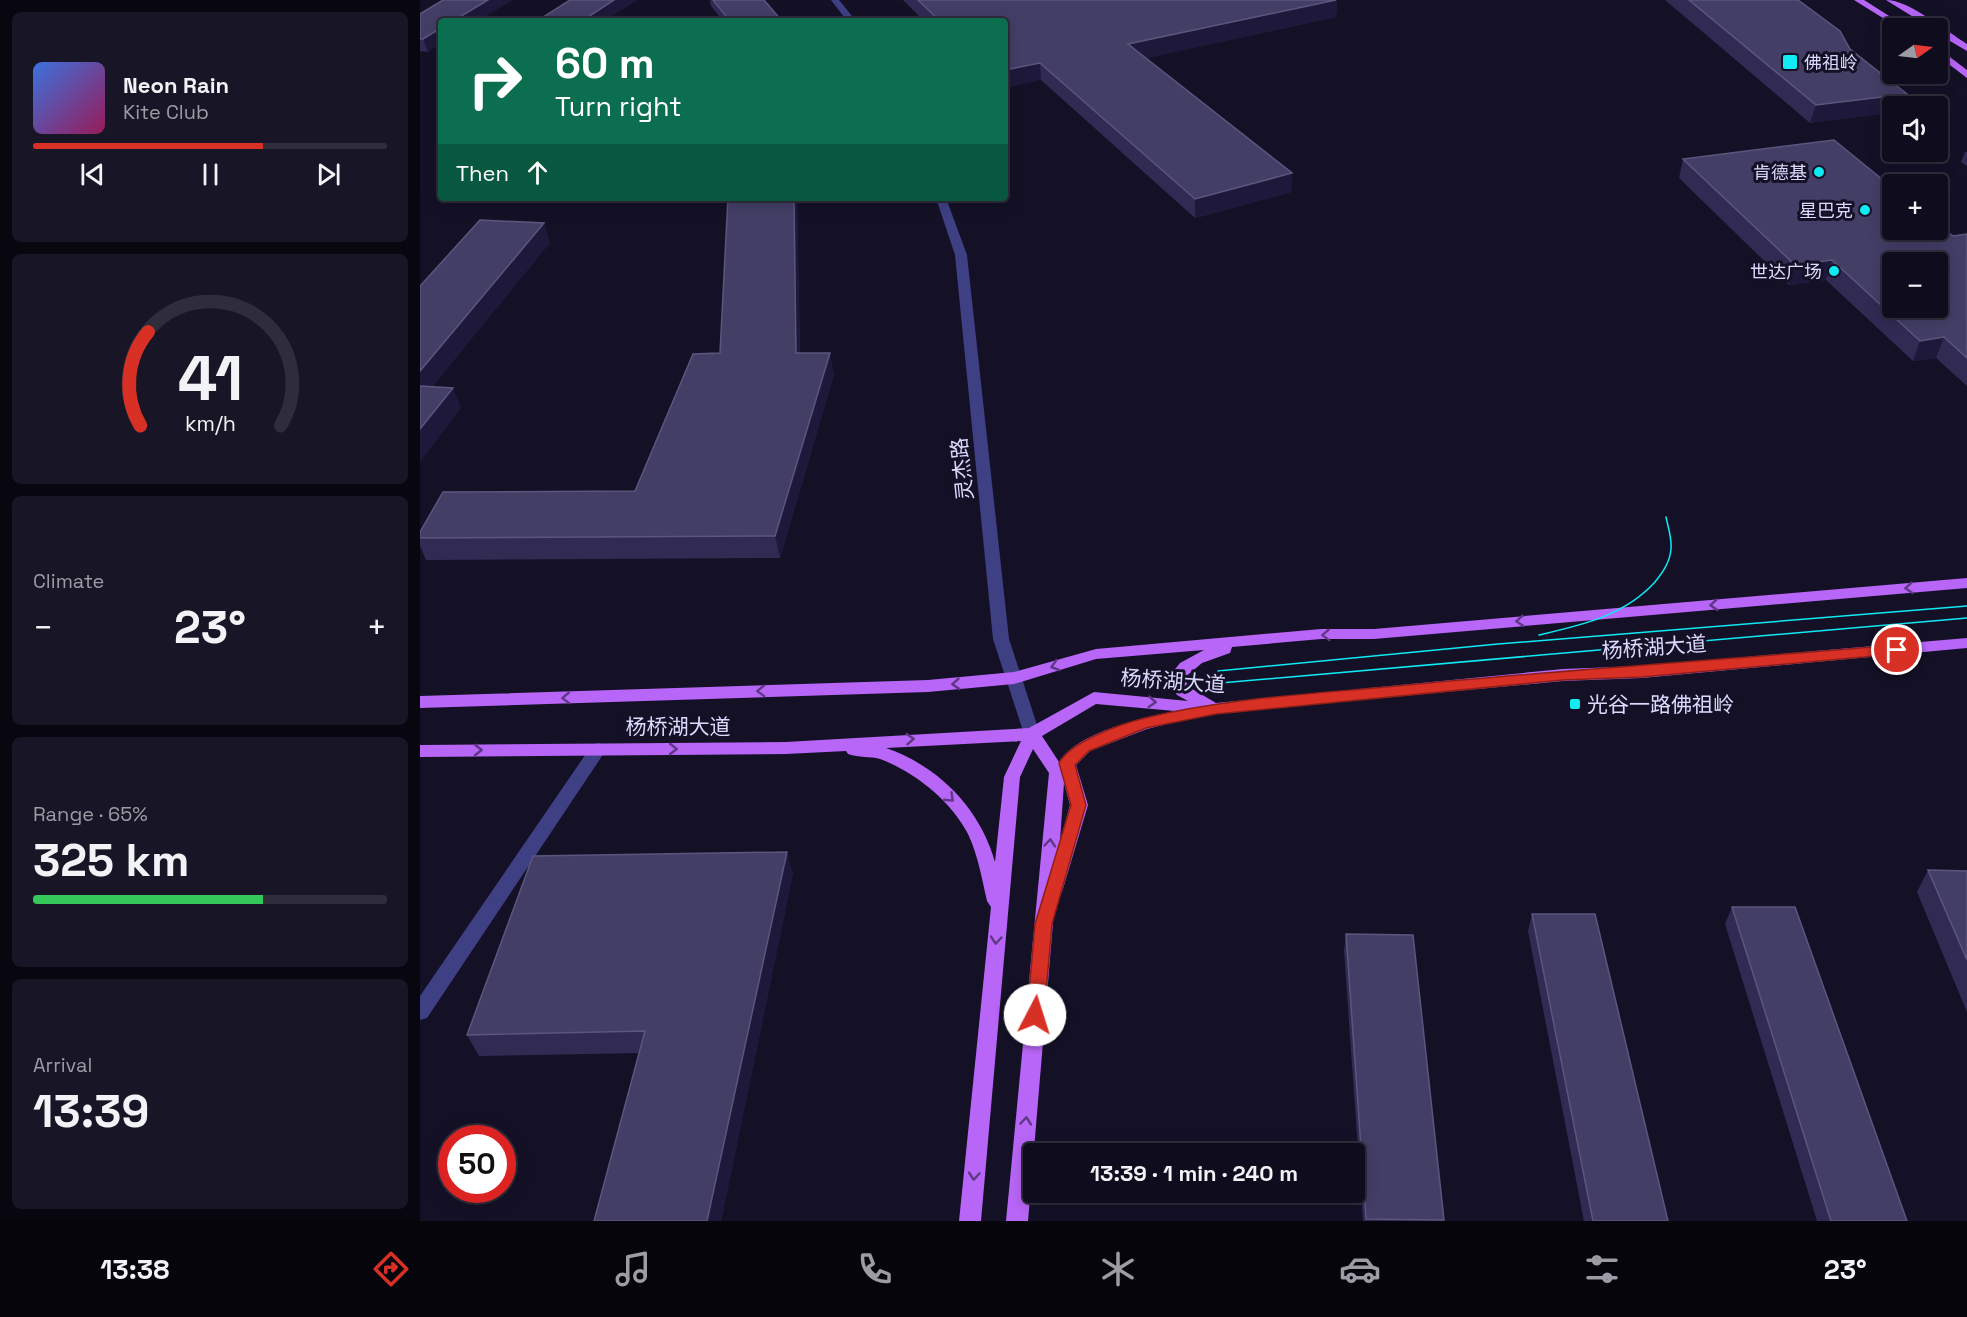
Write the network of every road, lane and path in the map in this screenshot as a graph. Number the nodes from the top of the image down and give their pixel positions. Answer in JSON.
{"nodes":[{"id":1,"x":836,"y":0,"type":"edge"},
{"id":2,"x":1858,"y":0,"type":"edge"},
{"id":3,"x":1890,"y":0,"type":"edge"},
{"id":4,"x":1898,"y":0,"type":"edge"},
{"id":5,"x":1914,"y":15,"type":"junction"},
{"id":6,"x":850,"y":18,"type":"edge"},
{"id":7,"x":1888,"y":18,"type":"edge"},
{"id":8,"x":1919,"y":18,"type":"edge"},
{"id":9,"x":1948,"y":36,"type":"edge"},
{"id":10,"x":1967,"y":48,"type":"edge"},
{"id":11,"x":1948,"y":59,"type":"edge"},
{"id":12,"x":1967,"y":75,"type":"edge"},
{"id":13,"x":942,"y":201,"type":"edge"},
{"id":14,"x":1967,"y":583,"type":"edge"},
{"id":15,"x":1267,"y":639,"type":"junction"},
{"id":16,"x":1967,"y":644,"type":"edge"},
{"id":17,"x":1014,"y":678,"type":"junction"},
{"id":18,"x":420,"y":702,"type":"edge"},
{"id":19,"x":1216,"y":709,"type":"junction"},
{"id":20,"x":1032,"y":734,"type":"junction"},
{"id":21,"x":821,"y":746,"type":"junction"},
{"id":22,"x":598,"y":750,"type":"junction"},
{"id":23,"x":420,"y":751,"type":"edge"},
{"id":24,"x":999,"y":912,"type":"junction"},
{"id":25,"x":1043,"y":924,"type":"junction"},
{"id":26,"x":420,"y":1012,"type":"edge"},
{"id":27,"x":970,"y":1221,"type":"edge"},
{"id":28,"x":1017,"y":1221,"type":"edge"}],
"edges":[{"from":1,"to":6,"type":"street"},
{"from":2,"to":7,"type":"main road"},
{"from":3,"to":5,"type":"main road"},
{"from":4,"to":5,"type":"main road"},
{"from":5,"to":8,"type":"main road"},
{"from":9,"to":10,"type":"main road"},
{"from":11,"to":12,"type":"main road"},
{"from":13,"to":17,"type":"street","name":"灵杰路"},
{"from":14,"to":15,"type":"main road","name":"杨桥湖大道","one_way":true},
{"from":15,"to":17,"type":"main road","name":"杨桥湖大道","one_way":true},
{"from":15,"to":19,"type":"main road"},
{"from":16,"to":19,"type":"main road","name":"杨桥湖大道"},
{"from":17,"to":18,"type":"main road","name":"杨桥湖大道","one_way":true},
{"from":17,"to":20,"type":"street","name":"灵杰路"},
{"from":20,"to":19,"type":"main road","name":"杨桥湖大道","one_way":true},
{"from":19,"to":25,"type":"main road"},
{"from":21,"to":20,"type":"main road","name":"杨桥湖大道","one_way":true},
{"from":20,"to":24,"type":"main road"},
{"from":25,"to":20,"type":"main road","one_way":true},
{"from":22,"to":21,"type":"main road","name":"杨桥湖大道","one_way":true},
{"from":21,"to":24,"type":"main road","one_way":true},
{"from":23,"to":22,"type":"main road","name":"杨桥湖大道","one_way":true},
{"from":22,"to":26,"type":"street"},
{"from":24,"to":27,"type":"main road","one_way":true},
{"from":28,"to":25,"type":"main road","one_way":true}]}
